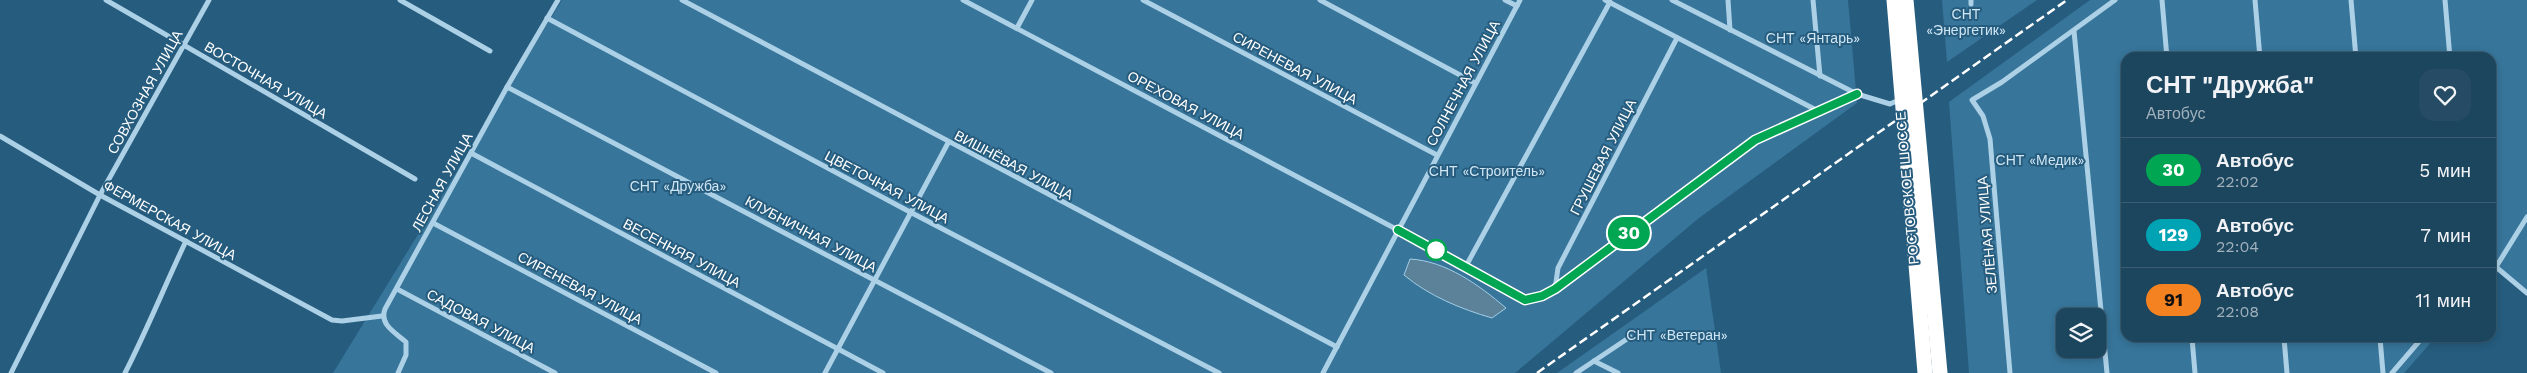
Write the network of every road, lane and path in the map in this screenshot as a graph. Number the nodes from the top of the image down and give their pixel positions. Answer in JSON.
{"nodes":[{"id":1,"x":106,"y":0,"type":"edge"},
{"id":2,"x":209,"y":0,"type":"edge"},
{"id":3,"x":400,"y":0,"type":"edge"},
{"id":4,"x":558,"y":0,"type":"edge"},
{"id":5,"x":682,"y":0,"type":"edge"},
{"id":6,"x":963,"y":0,"type":"edge"},
{"id":7,"x":1032,"y":0,"type":"edge"},
{"id":8,"x":1142,"y":0,"type":"edge"},
{"id":9,"x":1320,"y":0,"type":"edge"},
{"id":10,"x":1505,"y":0,"type":"edge"},
{"id":11,"x":1520,"y":0,"type":"edge"},
{"id":12,"x":1672,"y":0,"type":"edge"},
{"id":13,"x":1728,"y":0,"type":"edge"},
{"id":14,"x":1813,"y":0,"type":"edge"},
{"id":15,"x":1894,"y":0,"type":"edge"},
{"id":16,"x":1906,"y":0,"type":"edge"},
{"id":17,"x":2115,"y":0,"type":"edge"},
{"id":18,"x":2162,"y":0,"type":"edge"},
{"id":19,"x":2255,"y":0,"type":"edge"},
{"id":20,"x":2351,"y":0,"type":"edge"},
{"id":21,"x":2445,"y":0,"type":"edge"},
{"id":22,"x":1608,"y":1,"type":"edge"},
{"id":23,"x":1517,"y":6,"type":"junction"},
{"id":24,"x":546,"y":18,"type":"junction"},
{"id":25,"x":1017,"y":28,"type":"junction"},
{"id":26,"x":1730,"y":30,"type":"junction"},
{"id":27,"x":2074,"y":31,"type":"junction"},
{"id":28,"x":1677,"y":38,"type":"junction"},
{"id":29,"x":184,"y":45,"type":"junction"},
{"id":30,"x":490,"y":51,"type":"dead end"},
{"id":31,"x":2166,"y":52,"type":"edge"},
{"id":32,"x":2259,"y":52,"type":"edge"},
{"id":33,"x":2355,"y":52,"type":"edge"},
{"id":34,"x":2449,"y":52,"type":"edge"},
{"id":35,"x":1820,"y":76,"type":"junction"},
{"id":36,"x":1475,"y":83,"type":"junction"},
{"id":37,"x":507,"y":88,"type":"junction"},
{"id":38,"x":1857,"y":94,"type":"junction"},
{"id":39,"x":1908,"y":94,"type":"junction"},
{"id":40,"x":1820,"y":112,"type":"junction"},
{"id":41,"x":0,"y":136,"type":"edge"},
{"id":42,"x":948,"y":143,"type":"junction"},
{"id":43,"x":471,"y":153,"type":"junction"},
{"id":44,"x":1437,"y":155,"type":"junction"},
{"id":45,"x":415,"y":179,"type":"dead end"},
{"id":46,"x":100,"y":195,"type":"junction"},
{"id":47,"x":910,"y":212,"type":"junction"},
{"id":48,"x":2527,"y":218,"type":"edge"},
{"id":49,"x":433,"y":223,"type":"junction"},
{"id":50,"x":1398,"y":230,"type":"junction"},
{"id":51,"x":186,"y":241,"type":"junction"},
{"id":52,"x":2496,"y":265,"type":"edge"},
{"id":53,"x":1466,"y":266,"type":"junction"},
{"id":54,"x":2496,"y":270,"type":"edge"},
{"id":55,"x":874,"y":280,"type":"junction"},
{"id":56,"x":397,"y":289,"type":"junction"},
{"id":57,"x":1555,"y":289,"type":"junction"},
{"id":58,"x":2527,"y":293,"type":"edge"},
{"id":59,"x":382,"y":316,"type":"junction"},
{"id":60,"x":1630,"y":337,"type":"dead end"},
{"id":61,"x":2192,"y":342,"type":"edge"},
{"id":62,"x":2284,"y":342,"type":"edge"},
{"id":63,"x":2380,"y":342,"type":"edge"},
{"id":64,"x":2419,"y":342,"type":"edge"},
{"id":65,"x":1337,"y":347,"type":"junction"},
{"id":66,"x":837,"y":349,"type":"junction"},
{"id":67,"x":1594,"y":361,"type":"junction"},
{"id":68,"x":11,"y":373,"type":"edge"},
{"id":69,"x":125,"y":373,"type":"edge"},
{"id":70,"x":398,"y":373,"type":"edge"},
{"id":71,"x":554,"y":373,"type":"edge"},
{"id":72,"x":716,"y":373,"type":"edge"},
{"id":73,"x":825,"y":373,"type":"edge"},
{"id":74,"x":883,"y":373,"type":"edge"},
{"id":75,"x":1051,"y":373,"type":"edge"},
{"id":76,"x":1219,"y":373,"type":"edge"},
{"id":77,"x":1323,"y":373,"type":"edge"},
{"id":78,"x":1576,"y":373,"type":"edge"},
{"id":79,"x":1618,"y":373,"type":"edge"},
{"id":80,"x":1925,"y":373,"type":"edge"},
{"id":81,"x":1940,"y":373,"type":"edge"},
{"id":82,"x":2010,"y":373,"type":"edge"},
{"id":83,"x":2107,"y":373,"type":"edge"},
{"id":84,"x":2195,"y":373,"type":"edge"},
{"id":85,"x":2287,"y":373,"type":"edge"},
{"id":86,"x":2383,"y":373,"type":"edge"},
{"id":87,"x":2392,"y":373,"type":"edge"}],
"edges":[{"from":1,"to":29,"type":"street","name":"ВОСТОЧНАЯ УЛИЦА"},
{"from":2,"to":29,"type":"street","name":"СОВХОЗНАЯ УЛИЦА"},
{"from":3,"to":30,"type":"street"},
{"from":4,"to":24,"type":"street","name":"ЛЕСНАЯ УЛИЦА"},
{"from":5,"to":42,"type":"street","name":"ВИШНЁВАЯ УЛИЦА"},
{"from":6,"to":25,"type":"street","name":"ОРЕХОВАЯ УЛИЦА"},
{"from":7,"to":25,"type":"street"},
{"from":8,"to":44,"type":"street","name":"СИРЕНЕВАЯ УЛИЦА"},
{"from":9,"to":36,"type":"street"},
{"from":10,"to":23,"type":"street"},
{"from":11,"to":23,"type":"street","name":"СОЛНЕЧНАЯ УЛИЦА"},
{"from":12,"to":26,"type":"street"},
{"from":13,"to":26,"type":"street"},
{"from":14,"to":35,"type":"street"},
{"from":15,"to":39,"type":"highway","name":"РОСТОВСКОЕ ШОССЕ"},
{"from":16,"to":39,"type":"highway","name":"РОСТОВСКОЕ ШОССЕ"},
{"from":17,"to":27,"type":"street"},
{"from":18,"to":31,"type":"street"},
{"from":19,"to":32,"type":"street"},
{"from":20,"to":33,"type":"street"},
{"from":21,"to":34,"type":"street"},
{"from":22,"to":28,"type":"street"},
{"from":22,"to":53,"type":"street"},
{"from":23,"to":36,"type":"street","name":"СОЛНЕЧНАЯ УЛИЦА"},
{"from":24,"to":37,"type":"street","name":"ЛЕСНАЯ УЛИЦА"},
{"from":24,"to":47,"type":"street","name":"ЦВЕТОЧНАЯ УЛИЦА"},
{"from":25,"to":50,"type":"street","name":"ОРЕХОВАЯ УЛИЦА"},
{"from":26,"to":35,"type":"street"},
{"from":27,"to":82,"type":"street","name":"ЗЕЛЁНАЯ УЛИЦА"},
{"from":27,"to":83,"type":"street"},
{"from":28,"to":40,"type":"street"},
{"from":28,"to":57,"type":"street","name":"ГРУШЕВАЯ УЛИЦА"},
{"from":29,"to":45,"type":"street","name":"ВОСТОЧНАЯ УЛИЦА"},
{"from":29,"to":46,"type":"street","name":"СОВХОЗНАЯ УЛИЦА"},
{"from":35,"to":38,"type":"street"},
{"from":36,"to":44,"type":"street","name":"СОЛНЕЧНАЯ УЛИЦА"},
{"from":37,"to":43,"type":"street","name":"ЛЕСНАЯ УЛИЦА"},
{"from":37,"to":55,"type":"street","name":"КЛУБНИЧНАЯ УЛИЦА"},
{"from":38,"to":39,"type":"street"},
{"from":38,"to":40,"type":"street"},
{"from":39,"to":80,"type":"highway","name":"РОСТОВСКОЕ ШОССЕ"},
{"from":39,"to":81,"type":"highway","name":"РОСТОВСКОЕ ШОССЕ"},
{"from":40,"to":57,"type":"street"},
{"from":41,"to":46,"type":"street","name":"ФЕРМЕРСКАЯ УЛИЦА"},
{"from":42,"to":47,"type":"street"},
{"from":42,"to":65,"type":"street","name":"ВИШНЁВАЯ УЛИЦА"},
{"from":43,"to":49,"type":"street","name":"ЛЕСНАЯ УЛИЦА"},
{"from":43,"to":66,"type":"street","name":"ВЕСЕННЯЯ УЛИЦА"},
{"from":44,"to":50,"type":"street","name":"СОЛНЕЧНАЯ УЛИЦА"},
{"from":46,"to":51,"type":"street","name":"ФЕРМЕРСКАЯ УЛИЦА"},
{"from":46,"to":68,"type":"street","name":"СОВХОЗНАЯ УЛИЦА"},
{"from":47,"to":55,"type":"street"},
{"from":47,"to":76,"type":"street","name":"ЦВЕТОЧНАЯ УЛИЦА"},
{"from":48,"to":52,"type":"street"},
{"from":49,"to":56,"type":"street","name":"ЛЕСНАЯ УЛИЦА"},
{"from":49,"to":72,"type":"street","name":"СИРЕНЕВАЯ УЛИЦА"},
{"from":50,"to":53,"type":"street","name":"ОРЕХОВАЯ УЛИЦА"},
{"from":50,"to":65,"type":"street","name":"СОЛНЕЧНАЯ УЛИЦА"},
{"from":51,"to":59,"type":"street","name":"ФЕРМЕРСКАЯ УЛИЦА"},
{"from":51,"to":69,"type":"street"},
{"from":53,"to":57,"type":"street","name":"ОРЕХОВАЯ УЛИЦА"},
{"from":54,"to":58,"type":"street"},
{"from":55,"to":66,"type":"street"},
{"from":55,"to":75,"type":"street","name":"КЛУБНИЧНАЯ УЛИЦА"},
{"from":56,"to":59,"type":"street","name":"ЛЕСНАЯ УЛИЦА"},
{"from":56,"to":71,"type":"street","name":"САДОВАЯ УЛИЦА"},
{"from":59,"to":70,"type":"street"},
{"from":60,"to":67,"type":"street"},
{"from":61,"to":84,"type":"street"},
{"from":62,"to":85,"type":"street"},
{"from":63,"to":86,"type":"street"},
{"from":64,"to":87,"type":"street"},
{"from":65,"to":77,"type":"street","name":"СОЛНЕЧНАЯ УЛИЦА"},
{"from":66,"to":73,"type":"street"},
{"from":66,"to":74,"type":"street","name":"ВЕСЕННЯЯ УЛИЦА"},
{"from":67,"to":78,"type":"street"},
{"from":67,"to":79,"type":"street"}]}
